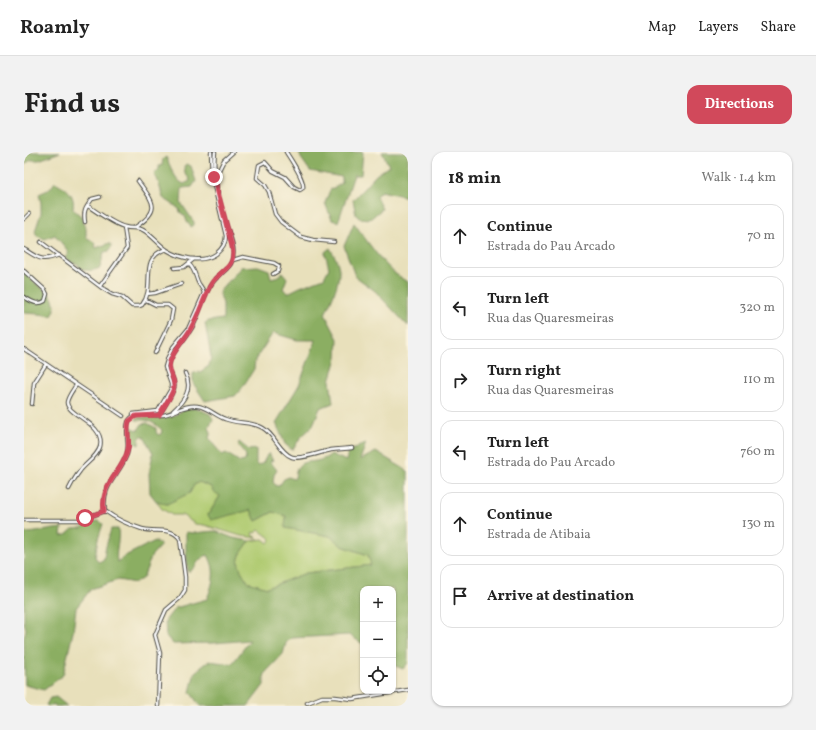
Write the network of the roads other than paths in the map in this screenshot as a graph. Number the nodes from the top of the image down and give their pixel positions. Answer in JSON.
{"nodes":[{"id":1,"x":211,"y":152,"type":"edge"},
{"id":2,"x":214,"y":152,"type":"edge"},
{"id":3,"x":233,"y":152,"type":"edge"},
{"id":4,"x":286,"y":152,"type":"edge"},
{"id":5,"x":214,"y":172,"type":"junction"},
{"id":6,"x":138,"y":181,"type":"dead end"},
{"id":7,"x":100,"y":198,"type":"dead end"},
{"id":8,"x":88,"y":206,"type":"junction"},
{"id":9,"x":29,"y":214,"type":"dead end"},
{"id":10,"x":24,"y":219,"type":"edge"},
{"id":11,"x":85,"y":222,"type":"dead end"},
{"id":12,"x":124,"y":227,"type":"junction"},
{"id":13,"x":133,"y":228,"type":"junction"},
{"id":14,"x":41,"y":242,"type":"dead end"},
{"id":15,"x":334,"y":242,"type":"dead end"},
{"id":16,"x":24,"y":248,"type":"edge"},
{"id":17,"x":166,"y":249,"type":"junction"},
{"id":18,"x":59,"y":255,"type":"junction"},
{"id":19,"x":195,"y":259,"type":"junction"},
{"id":20,"x":232,"y":260,"type":"junction"},
{"id":21,"x":189,"y":264,"type":"junction"},
{"id":22,"x":174,"y":268,"type":"dead end"},
{"id":23,"x":24,"y":271,"type":"edge"},
{"id":24,"x":273,"y":274,"type":"dead end"},
{"id":25,"x":181,"y":284,"type":"dead end"},
{"id":26,"x":100,"y":286,"type":"junction"},
{"id":27,"x":147,"y":294,"type":"junction"},
{"id":28,"x":24,"y":297,"type":"edge"},
{"id":29,"x":146,"y":300,"type":"junction"},
{"id":30,"x":24,"y":349,"type":"edge"},
{"id":31,"x":155,"y":353,"type":"dead end"},
{"id":32,"x":46,"y":364,"type":"junction"},
{"id":33,"x":185,"y":373,"type":"dead end"},
{"id":34,"x":76,"y":385,"type":"junction"},
{"id":35,"x":32,"y":404,"type":"dead end"},
{"id":36,"x":133,"y":414,"type":"dead end"},
{"id":37,"x":169,"y":414,"type":"junction"},
{"id":38,"x":159,"y":415,"type":"junction"},
{"id":39,"x":123,"y":416,"type":"dead end"},
{"id":40,"x":352,"y":448,"type":"dead end"},
{"id":41,"x":69,"y":490,"type":"dead end"},
{"id":42,"x":104,"y":511,"type":"junction"},
{"id":43,"x":24,"y":520,"type":"edge"},
{"id":44,"x":407,"y":691,"type":"edge"},
{"id":45,"x":307,"y":703,"type":"dead end"},
{"id":46,"x":158,"y":706,"type":"edge"}],
"edges":[{"from":1,"to":19,"type":"street"},
{"from":2,"to":5,"type":"street"},
{"from":3,"to":5,"type":"street"},
{"from":4,"to":15,"type":"street"},
{"from":5,"to":20,"type":"street"},
{"from":6,"to":13,"type":"street"},
{"from":7,"to":8,"type":"street"},
{"from":8,"to":11,"type":"street"},
{"from":8,"to":12,"type":"street"},
{"from":9,"to":10,"type":"street"},
{"from":12,"to":13,"type":"street"},
{"from":12,"to":26,"type":"street"},
{"from":13,"to":17,"type":"street"},
{"from":14,"to":18,"type":"street"},
{"from":16,"to":18,"type":"street"},
{"from":17,"to":19,"type":"street"},
{"from":17,"to":27,"type":"street"},
{"from":18,"to":26,"type":"street"},
{"from":19,"to":21,"type":"street"},
{"from":20,"to":24,"type":"street"},
{"from":20,"to":38,"type":"street"},
{"from":21,"to":22,"type":"street"},
{"from":21,"to":36,"type":"street"},
{"from":23,"to":28,"type":"street"},
{"from":25,"to":27,"type":"street"},
{"from":26,"to":29,"type":"street"},
{"from":27,"to":29,"type":"street"},
{"from":29,"to":31,"type":"street"},
{"from":30,"to":32,"type":"street"},
{"from":32,"to":34,"type":"street"},
{"from":32,"to":35,"type":"street"},
{"from":33,"to":37,"type":"street"},
{"from":34,"to":39,"type":"street"},
{"from":34,"to":41,"type":"street"},
{"from":37,"to":38,"type":"street"},
{"from":37,"to":40,"type":"street"},
{"from":38,"to":42,"type":"street"},
{"from":42,"to":43,"type":"street"},
{"from":42,"to":46,"type":"street"},
{"from":44,"to":45,"type":"street"}]}
